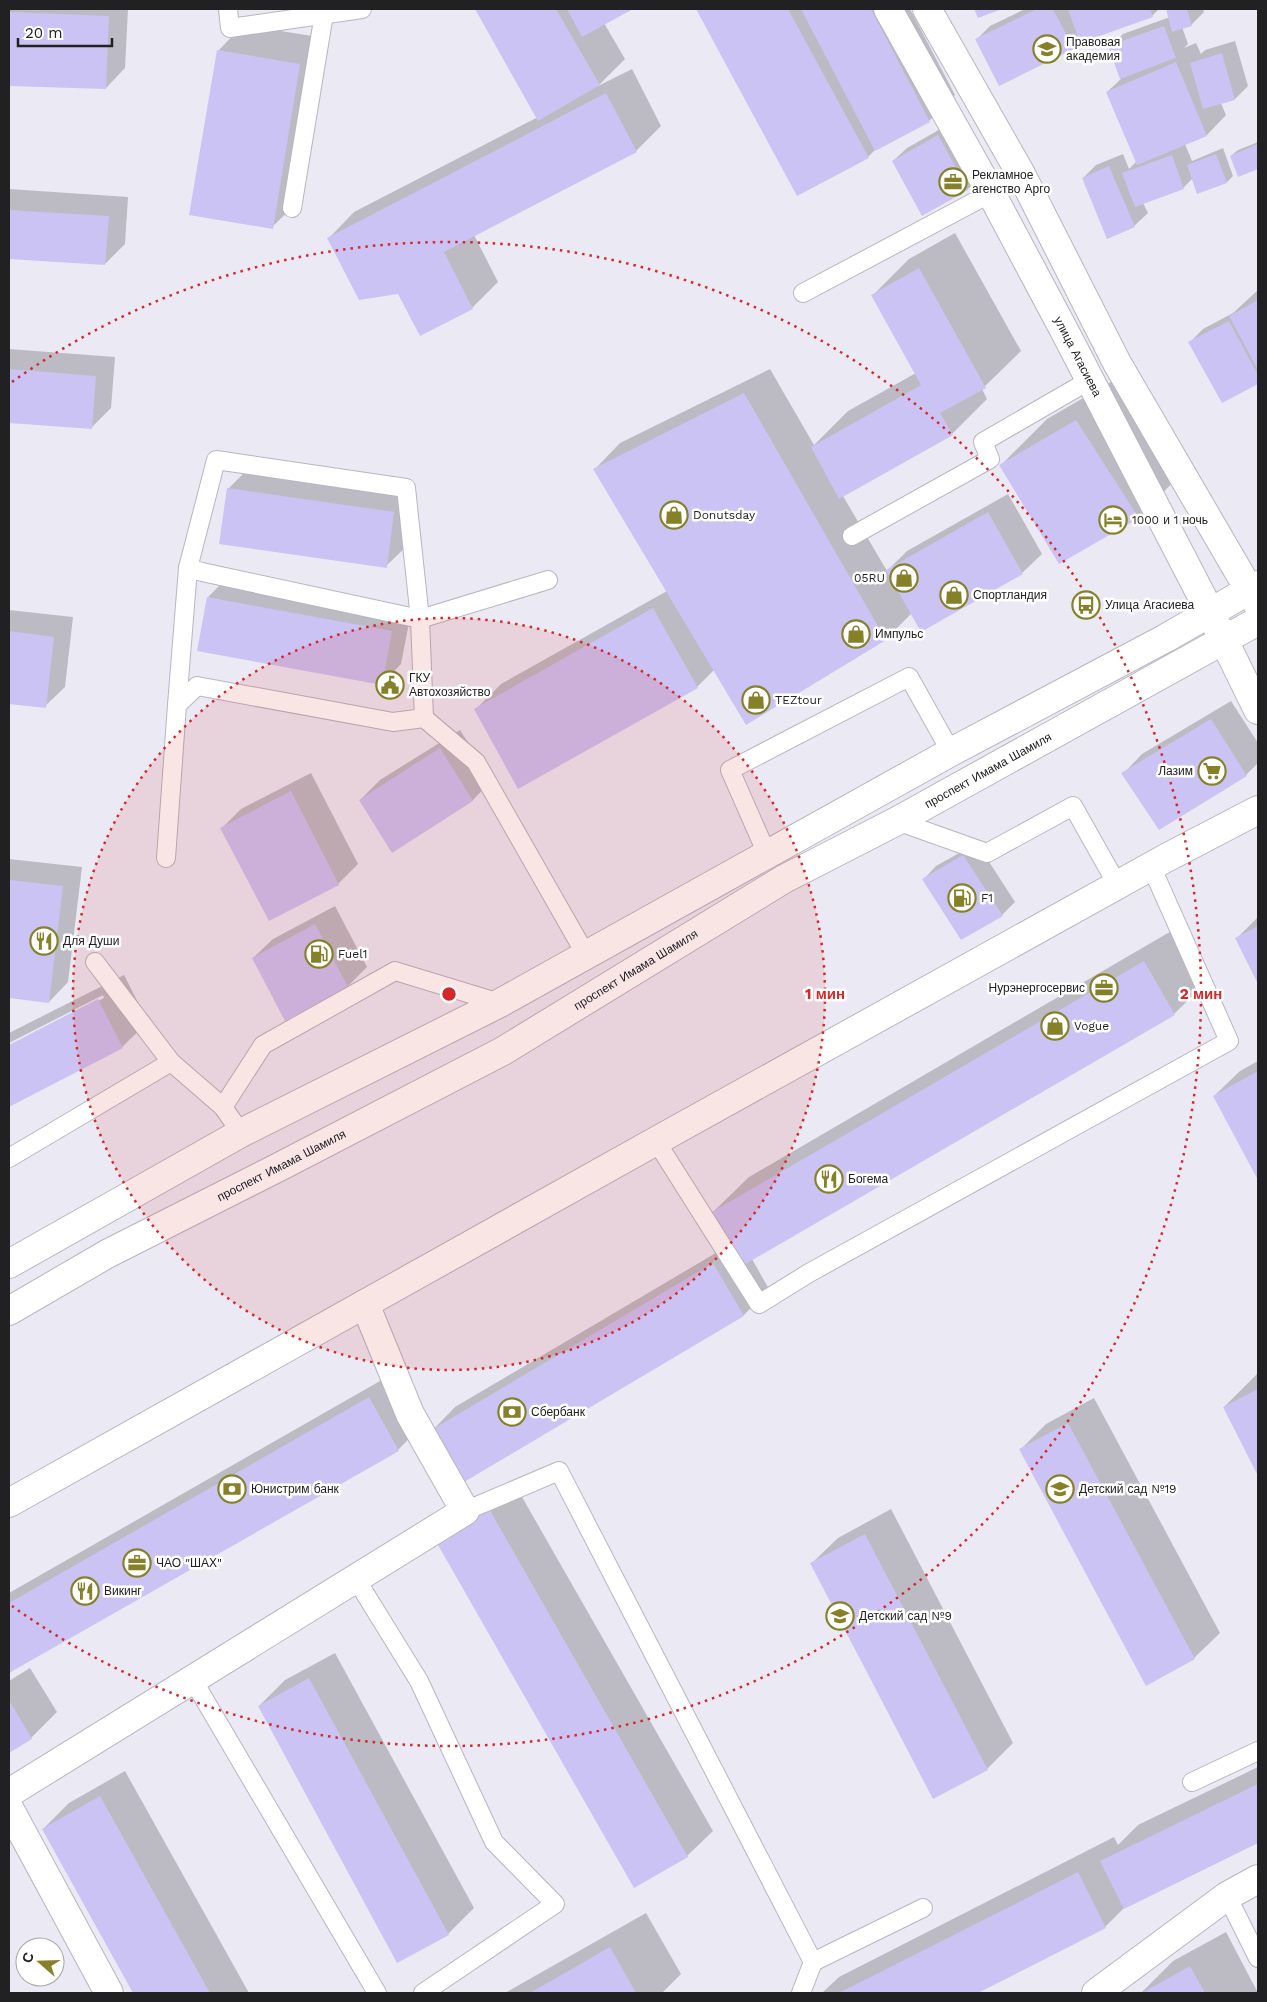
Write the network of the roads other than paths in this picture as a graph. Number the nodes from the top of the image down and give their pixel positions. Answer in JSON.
{"nodes":[{"id":1,"x":228,"y":9,"type":"edge"},
{"id":2,"x":362,"y":9,"type":"edge"},
{"id":3,"x":888,"y":9,"type":"edge"},
{"id":4,"x":927,"y":9,"type":"edge"},
{"id":5,"x":324,"y":14,"type":"junction"},
{"id":6,"x":1021,"y":174,"type":"junction"},
{"id":7,"x":991,"y":193,"type":"junction"},
{"id":8,"x":292,"y":208,"type":"dead end"},
{"id":9,"x":803,"y":293,"type":"dead end"},
{"id":10,"x":1090,"y":380,"type":"junction"},
{"id":11,"x":852,"y":536,"type":"dead end"},
{"id":12,"x":188,"y":568,"type":"junction"},
{"id":13,"x":548,"y":580,"type":"dead end"},
{"id":14,"x":1255,"y":593,"type":"edge"},
{"id":15,"x":1210,"y":612,"type":"junction"},
{"id":16,"x":420,"y":619,"type":"junction"},
{"id":17,"x":1258,"y":621,"type":"edge"},
{"id":18,"x":1224,"y":640,"type":"junction"},
{"id":19,"x":177,"y":704,"type":"junction"},
{"id":20,"x":1258,"y":710,"type":"edge"},
{"id":21,"x":424,"y":718,"type":"junction"},
{"id":22,"x":951,"y":752,"type":"junction"},
{"id":23,"x":1258,"y":810,"type":"edge"},
{"id":24,"x":897,"y":821,"type":"junction"},
{"id":25,"x":767,"y":854,"type":"junction"},
{"id":26,"x":166,"y":858,"type":"dead end"},
{"id":27,"x":1151,"y":866,"type":"junction"},
{"id":28,"x":1118,"y":886,"type":"junction"},
{"id":29,"x":586,"y":955,"type":"junction"},
{"id":30,"x":95,"y":962,"type":"dead end"},
{"id":31,"x":500,"y":1002,"type":"junction"},
{"id":32,"x":171,"y":1062,"type":"junction"},
{"id":33,"x":223,"y":1107,"type":"junction"},
{"id":34,"x":241,"y":1133,"type":"junction"},
{"id":35,"x":656,"y":1141,"type":"junction"},
{"id":36,"x":9,"y":1158,"type":"edge"},
{"id":37,"x":9,"y":1264,"type":"edge"},
{"id":38,"x":364,"y":1304,"type":"junction"},
{"id":39,"x":9,"y":1312,"type":"edge"},
{"id":40,"x":9,"y":1503,"type":"edge"},
{"id":41,"x":464,"y":1510,"type":"junction"},
{"id":42,"x":356,"y":1578,"type":"junction"},
{"id":43,"x":193,"y":1680,"type":"junction"},
{"id":44,"x":1258,"y":1751,"type":"edge"},
{"id":45,"x":1192,"y":1782,"type":"dead end"},
{"id":46,"x":9,"y":1794,"type":"edge"},
{"id":47,"x":9,"y":1808,"type":"edge"},
{"id":48,"x":1258,"y":1879,"type":"edge"},
{"id":49,"x":1227,"y":1896,"type":"junction"},
{"id":50,"x":923,"y":1908,"type":"dead end"},
{"id":51,"x":1258,"y":1958,"type":"edge"},
{"id":52,"x":813,"y":1962,"type":"junction"},
{"id":53,"x":109,"y":1993,"type":"edge"},
{"id":54,"x":377,"y":1993,"type":"edge"},
{"id":55,"x":423,"y":1993,"type":"edge"},
{"id":56,"x":801,"y":1993,"type":"edge"},
{"id":57,"x":1096,"y":1993,"type":"edge"}],
"edges":[{"from":1,"to":5,"type":"lane"},
{"from":2,"to":5,"type":"lane"},
{"from":3,"to":7,"type":"main road","name":"улица Агасиева"},
{"from":4,"to":6,"type":"main road"},
{"from":5,"to":8,"type":"lane"},
{"from":6,"to":7,"type":"lane"},
{"from":6,"to":14,"type":"main road"},
{"from":7,"to":9,"type":"lane"},
{"from":7,"to":10,"type":"main road","name":"улица Агасиева"},
{"from":10,"to":11,"type":"lane"},
{"from":10,"to":15,"type":"main road","name":"улица Агасиева"},
{"from":12,"to":16,"type":"lane"},
{"from":12,"to":16,"type":"lane"},
{"from":12,"to":19,"type":"lane"},
{"from":13,"to":16,"type":"lane"},
{"from":14,"to":15,"type":"main road"},
{"from":15,"to":18,"type":"main road","name":"улица Агасиева"},
{"from":15,"to":22,"type":"main road"},
{"from":16,"to":21,"type":"lane"},
{"from":17,"to":18,"type":"main road","name":"проспект Имама Шамиля"},
{"from":18,"to":20,"type":"main road","name":"улица Агасиева"},
{"from":18,"to":24,"type":"main road","name":"проспект Имама Шамиля"},
{"from":19,"to":21,"type":"lane"},
{"from":19,"to":26,"type":"lane"},
{"from":21,"to":29,"type":"lane"},
{"from":22,"to":25,"type":"main road"},
{"from":22,"to":25,"type":"lane"},
{"from":23,"to":27,"type":"main road"},
{"from":24,"to":28,"type":"lane"},
{"from":24,"to":39,"type":"main road","name":"проспект Имама Шамиля"},
{"from":25,"to":29,"type":"main road"},
{"from":27,"to":28,"type":"main road"},
{"from":27,"to":35,"type":"lane"},
{"from":28,"to":35,"type":"main road"},
{"from":29,"to":31,"type":"main road"},
{"from":30,"to":32,"type":"lane"},
{"from":31,"to":33,"type":"lane"},
{"from":31,"to":34,"type":"main road"},
{"from":32,"to":33,"type":"lane"},
{"from":32,"to":36,"type":"lane"},
{"from":33,"to":34,"type":"lane"},
{"from":34,"to":37,"type":"main road"},
{"from":35,"to":38,"type":"main road"},
{"from":38,"to":40,"type":"main road"},
{"from":38,"to":41,"type":"main road"},
{"from":41,"to":42,"type":"main road"},
{"from":41,"to":52,"type":"lane"},
{"from":42,"to":43,"type":"main road"},
{"from":42,"to":55,"type":"lane"},
{"from":43,"to":46,"type":"main road"},
{"from":43,"to":54,"type":"lane"},
{"from":44,"to":45,"type":"lane"},
{"from":47,"to":53,"type":"main road"},
{"from":48,"to":49,"type":"main road"},
{"from":49,"to":51,"type":"lane"},
{"from":49,"to":57,"type":"main road"},
{"from":50,"to":52,"type":"lane"},
{"from":52,"to":56,"type":"lane"}]}
